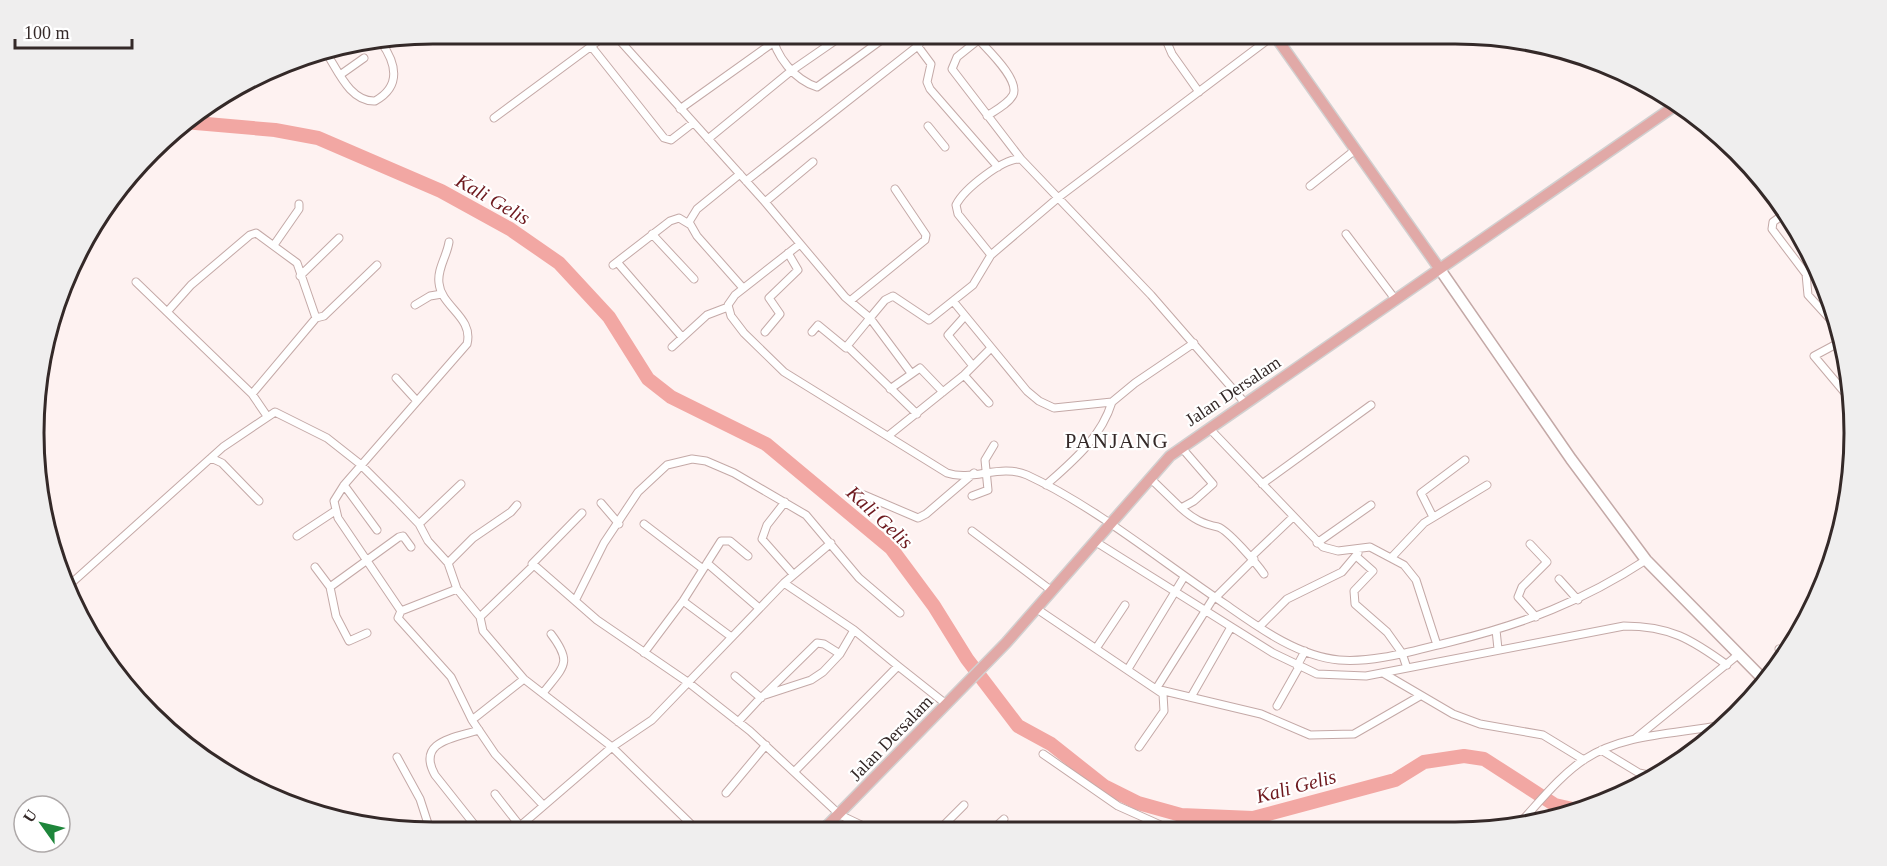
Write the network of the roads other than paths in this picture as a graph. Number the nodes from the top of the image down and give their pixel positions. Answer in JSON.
{"nodes":[{"id":1,"x":594,"y":44,"type":"edge"},
{"id":2,"x":621,"y":44,"type":"edge"},
{"id":3,"x":771,"y":44,"type":"edge"},
{"id":4,"x":775,"y":44,"type":"edge"},
{"id":5,"x":830,"y":44,"type":"edge"},
{"id":6,"x":876,"y":44,"type":"edge"},
{"id":7,"x":974,"y":44,"type":"edge"},
{"id":8,"x":982,"y":44,"type":"edge"},
{"id":9,"x":1167,"y":44,"type":"edge"},
{"id":10,"x":1261,"y":44,"type":"edge"},
{"id":11,"x":1281,"y":44,"type":"edge"},
{"id":12,"x":919,"y":45,"type":"joint"},
{"id":13,"x":591,"y":46,"type":"junction"},
{"id":14,"x":384,"y":47,"type":"edge"},
{"id":15,"x":329,"y":58,"type":"edge"},
{"id":16,"x":364,"y":58,"type":"dead end"},
{"id":17,"x":791,"y":71,"type":"junction"},
{"id":18,"x":340,"y":75,"type":"junction"},
{"id":19,"x":1199,"y":92,"type":"junction"},
{"id":20,"x":680,"y":109,"type":"junction"},
{"id":21,"x":1670,"y":109,"type":"edge"},
{"id":22,"x":987,"y":116,"type":"junction"},
{"id":23,"x":494,"y":118,"type":"dead end"},
{"id":24,"x":693,"y":123,"type":"junction"},
{"id":25,"x":928,"y":126,"type":"dead end"},
{"id":26,"x":708,"y":139,"type":"junction"},
{"id":27,"x":945,"y":147,"type":"dead end"},
{"id":28,"x":1354,"y":150,"type":"junction"},
{"id":29,"x":1021,"y":159,"type":"junction"},
{"id":30,"x":813,"y":162,"type":"dead end"},
{"id":31,"x":998,"y":167,"type":"junction"},
{"id":32,"x":740,"y":174,"type":"junction"},
{"id":33,"x":746,"y":181,"type":"junction"},
{"id":34,"x":1310,"y":186,"type":"dead end"},
{"id":35,"x":896,"y":189,"type":"dead end"},
{"id":36,"x":1059,"y":196,"type":"junction"},
{"id":37,"x":765,"y":202,"type":"junction"},
{"id":38,"x":299,"y":204,"type":"dead end"},
{"id":39,"x":1779,"y":218,"type":"edge"},
{"id":40,"x":689,"y":224,"type":"junction"},
{"id":41,"x":652,"y":234,"type":"junction"},
{"id":42,"x":1346,"y":234,"type":"dead end"},
{"id":43,"x":339,"y":238,"type":"dead end"},
{"id":44,"x":449,"y":242,"type":"dead end"},
{"id":45,"x":800,"y":244,"type":"junction"},
{"id":46,"x":274,"y":245,"type":"junction"},
{"id":47,"x":788,"y":254,"type":"junction"},
{"id":48,"x":991,"y":255,"type":"junction"},
{"id":49,"x":377,"y":265,"type":"dead end"},
{"id":50,"x":1439,"y":268,"type":"junction"},
{"id":51,"x":300,"y":276,"type":"junction"},
{"id":52,"x":694,"y":279,"type":"dead end"},
{"id":53,"x":136,"y":282,"type":"dead end"},
{"id":54,"x":743,"y":288,"type":"junction"},
{"id":55,"x":442,"y":294,"type":"junction"},
{"id":56,"x":1395,"y":299,"type":"junction"},
{"id":57,"x":850,"y":301,"type":"junction"},
{"id":58,"x":953,"y":301,"type":"junction"},
{"id":59,"x":415,"y":305,"type":"dead end"},
{"id":60,"x":728,"y":307,"type":"junction"},
{"id":61,"x":166,"y":312,"type":"junction"},
{"id":62,"x":1824,"y":312,"type":"edge"},
{"id":63,"x":965,"y":316,"type":"junction"},
{"id":64,"x":316,"y":318,"type":"junction"},
{"id":65,"x":870,"y":318,"type":"junction"},
{"id":66,"x":765,"y":332,"type":"dead end"},
{"id":67,"x":812,"y":332,"type":"dead end"},
{"id":68,"x":682,"y":336,"type":"junction"},
{"id":69,"x":1194,"y":343,"type":"junction"},
{"id":70,"x":1833,"y":346,"type":"edge"},
{"id":71,"x":672,"y":347,"type":"dead end"},
{"id":72,"x":846,"y":348,"type":"junction"},
{"id":73,"x":991,"y":348,"type":"junction"},
{"id":74,"x":973,"y":366,"type":"junction"},
{"id":75,"x":911,"y":373,"type":"junction"},
{"id":76,"x":964,"y":375,"type":"junction"},
{"id":77,"x":396,"y":378,"type":"dead end"},
{"id":78,"x":1841,"y":388,"type":"edge"},
{"id":79,"x":890,"y":389,"type":"junction"},
{"id":80,"x":943,"y":392,"type":"junction"},
{"id":81,"x":252,"y":394,"type":"junction"},
{"id":82,"x":416,"y":400,"type":"junction"},
{"id":83,"x":1112,"y":402,"type":"junction"},
{"id":84,"x":989,"y":403,"type":"dead end"},
{"id":85,"x":1245,"y":403,"type":"junction"},
{"id":86,"x":1371,"y":405,"type":"dead end"},
{"id":87,"x":917,"y":414,"type":"junction"},
{"id":88,"x":267,"y":416,"type":"junction"},
{"id":89,"x":1209,"y":428,"type":"junction"},
{"id":90,"x":888,"y":436,"type":"junction"},
{"id":91,"x":994,"y":446,"type":"dead end"},
{"id":92,"x":1181,"y":447,"type":"junction"},
{"id":93,"x":211,"y":458,"type":"junction"},
{"id":94,"x":1465,"y":460,"type":"dead end"},
{"id":95,"x":360,"y":464,"type":"junction"},
{"id":96,"x":988,"y":472,"type":"junction"},
{"id":97,"x":974,"y":473,"type":"junction"},
{"id":98,"x":1150,"y":478,"type":"junction"},
{"id":99,"x":461,"y":484,"type":"dead end"},
{"id":100,"x":1262,"y":484,"type":"junction"},
{"id":101,"x":344,"y":485,"type":"junction"},
{"id":102,"x":1046,"y":485,"type":"junction"},
{"id":103,"x":1487,"y":485,"type":"dead end"},
{"id":104,"x":864,"y":495,"type":"dead end"},
{"id":105,"x":972,"y":496,"type":"dead end"},
{"id":106,"x":259,"y":501,"type":"dead end"},
{"id":107,"x":785,"y":502,"type":"junction"},
{"id":108,"x":601,"y":503,"type":"dead end"},
{"id":109,"x":517,"y":505,"type":"dead end"},
{"id":110,"x":1371,"y":505,"type":"dead end"},
{"id":111,"x":1181,"y":508,"type":"junction"},
{"id":112,"x":335,"y":511,"type":"junction"},
{"id":113,"x":582,"y":513,"type":"dead end"},
{"id":114,"x":1293,"y":517,"type":"junction"},
{"id":115,"x":1433,"y":517,"type":"junction"},
{"id":116,"x":419,"y":524,"type":"junction"},
{"id":117,"x":619,"y":524,"type":"junction"},
{"id":118,"x":644,"y":524,"type":"dead end"},
{"id":119,"x":1109,"y":526,"type":"junction"},
{"id":120,"x":377,"y":530,"type":"dead end"},
{"id":121,"x":972,"y":531,"type":"dead end"},
{"id":122,"x":297,"y":536,"type":"dead end"},
{"id":123,"x":1097,"y":541,"type":"junction"},
{"id":124,"x":831,"y":543,"type":"junction"},
{"id":125,"x":1317,"y":543,"type":"junction"},
{"id":126,"x":1530,"y":544,"type":"dead end"},
{"id":127,"x":411,"y":547,"type":"dead end"},
{"id":128,"x":1363,"y":547,"type":"junction"},
{"id":129,"x":748,"y":556,"type":"dead end"},
{"id":130,"x":1356,"y":556,"type":"junction"},
{"id":131,"x":1253,"y":558,"type":"junction"},
{"id":132,"x":1391,"y":558,"type":"junction"},
{"id":133,"x":1646,"y":560,"type":"junction"},
{"id":134,"x":369,"y":561,"type":"junction"},
{"id":135,"x":448,"y":563,"type":"junction"},
{"id":136,"x":532,"y":564,"type":"junction"},
{"id":137,"x":705,"y":566,"type":"junction"},
{"id":138,"x":315,"y":567,"type":"dead end"},
{"id":139,"x":793,"y":574,"type":"junction"},
{"id":140,"x":1264,"y":574,"type":"dead end"},
{"id":141,"x":1183,"y":579,"type":"junction"},
{"id":142,"x":1559,"y":579,"type":"dead end"},
{"id":143,"x":73,"y":582,"type":"edge"},
{"id":144,"x":784,"y":583,"type":"junction"},
{"id":145,"x":330,"y":587,"type":"junction"},
{"id":146,"x":457,"y":590,"type":"junction"},
{"id":147,"x":1175,"y":590,"type":"junction"},
{"id":148,"x":1053,"y":591,"type":"junction"},
{"id":149,"x":1215,"y":597,"type":"junction"},
{"id":150,"x":576,"y":599,"type":"junction"},
{"id":151,"x":1578,"y":600,"type":"junction"},
{"id":152,"x":683,"y":601,"type":"junction"},
{"id":153,"x":1125,"y":605,"type":"dead end"},
{"id":154,"x":759,"y":608,"type":"junction"},
{"id":155,"x":1037,"y":609,"type":"junction"},
{"id":156,"x":401,"y":610,"type":"junction"},
{"id":157,"x":1204,"y":610,"type":"junction"},
{"id":158,"x":900,"y":614,"type":"dead end"},
{"id":159,"x":480,"y":617,"type":"junction"},
{"id":160,"x":1536,"y":617,"type":"junction"},
{"id":161,"x":1231,"y":627,"type":"junction"},
{"id":162,"x":1259,"y":627,"type":"junction"},
{"id":163,"x":854,"y":630,"type":"junction"},
{"id":164,"x":1496,"y":630,"type":"junction"},
{"id":165,"x":367,"y":633,"type":"dead end"},
{"id":166,"x":551,"y":634,"type":"dead end"},
{"id":167,"x":730,"y":636,"type":"junction"},
{"id":168,"x":1437,"y":645,"type":"junction"},
{"id":169,"x":1498,"y":646,"type":"junction"},
{"id":170,"x":1097,"y":647,"type":"junction"},
{"id":171,"x":1305,"y":651,"type":"junction"},
{"id":172,"x":644,"y":653,"type":"junction"},
{"id":173,"x":1403,"y":653,"type":"junction"},
{"id":174,"x":840,"y":654,"type":"junction"},
{"id":175,"x":1738,"y":654,"type":"junction"},
{"id":176,"x":1727,"y":665,"type":"junction"},
{"id":177,"x":898,"y":666,"type":"junction"},
{"id":178,"x":1298,"y":666,"type":"junction"},
{"id":179,"x":1406,"y":667,"type":"junction"},
{"id":180,"x":1128,"y":669,"type":"junction"},
{"id":181,"x":1383,"y":673,"type":"junction"},
{"id":182,"x":1759,"y":675,"type":"edge"},
{"id":183,"x":735,"y":676,"type":"dead end"},
{"id":184,"x":524,"y":679,"type":"junction"},
{"id":185,"x":689,"y":683,"type":"junction"},
{"id":186,"x":1156,"y":689,"type":"junction"},
{"id":187,"x":543,"y":693,"type":"junction"},
{"id":188,"x":1420,"y":696,"type":"junction"},
{"id":189,"x":761,"y":697,"type":"junction"},
{"id":190,"x":1191,"y":697,"type":"junction"},
{"id":191,"x":946,"y":704,"type":"junction"},
{"id":192,"x":1277,"y":706,"type":"dead end"},
{"id":193,"x":472,"y":720,"type":"junction"},
{"id":194,"x":738,"y":722,"type":"junction"},
{"id":195,"x":1710,"y":727,"type":"edge"},
{"id":196,"x":479,"y":730,"type":"junction"},
{"id":197,"x":1634,"y":739,"type":"junction"},
{"id":198,"x":766,"y":745,"type":"junction"},
{"id":199,"x":612,"y":747,"type":"junction"},
{"id":200,"x":1139,"y":747,"type":"dead end"},
{"id":201,"x":1600,"y":750,"type":"junction"},
{"id":202,"x":1043,"y":754,"type":"dead end"},
{"id":203,"x":397,"y":757,"type":"dead end"},
{"id":204,"x":1584,"y":760,"type":"junction"},
{"id":205,"x":794,"y":772,"type":"junction"},
{"id":206,"x":1642,"y":774,"type":"edge"},
{"id":207,"x":726,"y":793,"type":"dead end"},
{"id":208,"x":495,"y":794,"type":"dead end"},
{"id":209,"x":964,"y":805,"type":"dead end"},
{"id":210,"x":543,"y":806,"type":"junction"},
{"id":211,"x":840,"y":815,"type":"junction"},
{"id":212,"x":1527,"y":816,"type":"edge"},
{"id":213,"x":1004,"y":819,"type":"dead end"},
{"id":214,"x":428,"y":822,"type":"edge"},
{"id":215,"x":472,"y":822,"type":"edge"},
{"id":216,"x":517,"y":822,"type":"edge"},
{"id":217,"x":525,"y":822,"type":"edge"},
{"id":218,"x":689,"y":822,"type":"edge"},
{"id":219,"x":832,"y":822,"type":"edge"},
{"id":220,"x":855,"y":822,"type":"edge"},
{"id":221,"x":947,"y":822,"type":"edge"},
{"id":222,"x":1001,"y":822,"type":"edge"},
{"id":223,"x":1154,"y":822,"type":"edge"}],
"edges":[{"from":1,"to":13,"type":"street"},
{"from":2,"to":20,"type":"street"},
{"from":3,"to":20,"type":"street"},
{"from":4,"to":17,"type":"street"},
{"from":5,"to":17,"type":"street"},
{"from":6,"to":17,"type":"street"},
{"from":7,"to":22,"type":"street"},
{"from":8,"to":22,"type":"street"},
{"from":9,"to":19,"type":"street"},
{"from":10,"to":19,"type":"street"},
{"from":11,"to":28,"type":"main road"},
{"from":12,"to":31,"type":"street"},
{"from":12,"to":33,"type":"street"},
{"from":13,"to":23,"type":"street"},
{"from":13,"to":24,"type":"street"},
{"from":14,"to":18,"type":"street"},
{"from":15,"to":18,"type":"street"},
{"from":16,"to":18,"type":"street"},
{"from":17,"to":26,"type":"street"},
{"from":19,"to":36,"type":"street"},
{"from":20,"to":24,"type":"street"},
{"from":21,"to":50,"type":"main road","name":"Jalan Dersalam"},
{"from":22,"to":29,"type":"street"},
{"from":24,"to":26,"type":"street"},
{"from":25,"to":27,"type":"street"},
{"from":26,"to":32,"type":"street"},
{"from":28,"to":34,"type":"street"},
{"from":28,"to":50,"type":"main road"},
{"from":29,"to":31,"type":"street"},
{"from":29,"to":36,"type":"street"},
{"from":30,"to":37,"type":"street"},
{"from":31,"to":48,"type":"street"},
{"from":32,"to":33,"type":"street"},
{"from":32,"to":40,"type":"street"},
{"from":33,"to":37,"type":"street"},
{"from":35,"to":57,"type":"street"},
{"from":36,"to":48,"type":"street"},
{"from":36,"to":69,"type":"street"},
{"from":37,"to":45,"type":"street"},
{"from":38,"to":46,"type":"street"},
{"from":39,"to":62,"type":"street"},
{"from":40,"to":41,"type":"street"},
{"from":40,"to":54,"type":"street"},
{"from":41,"to":52,"type":"street"},
{"from":41,"to":68,"type":"street"},
{"from":42,"to":56,"type":"street"},
{"from":43,"to":51,"type":"street"},
{"from":44,"to":55,"type":"street"},
{"from":45,"to":47,"type":"street"},
{"from":45,"to":57,"type":"street"},
{"from":46,"to":51,"type":"street"},
{"from":46,"to":61,"type":"street"},
{"from":47,"to":54,"type":"street"},
{"from":47,"to":66,"type":"street"},
{"from":48,"to":58,"type":"street"},
{"from":49,"to":64,"type":"street"},
{"from":50,"to":56,"type":"main road","name":"Jalan Dersalam"},
{"from":50,"to":133,"type":"main road"},
{"from":51,"to":64,"type":"street"},
{"from":53,"to":61,"type":"street"},
{"from":54,"to":60,"type":"street"},
{"from":55,"to":59,"type":"street"},
{"from":55,"to":82,"type":"street"},
{"from":56,"to":85,"type":"main road","name":"Jalan Dersalam"},
{"from":57,"to":65,"type":"street"},
{"from":58,"to":63,"type":"street"},
{"from":58,"to":65,"type":"street"},
{"from":60,"to":68,"type":"street"},
{"from":60,"to":90,"type":"street"},
{"from":61,"to":81,"type":"street"},
{"from":63,"to":73,"type":"street"},
{"from":63,"to":74,"type":"street"},
{"from":64,"to":81,"type":"street"},
{"from":65,"to":72,"type":"street"},
{"from":65,"to":75,"type":"street"},
{"from":67,"to":72,"type":"street"},
{"from":68,"to":71,"type":"street"},
{"from":69,"to":83,"type":"street"},
{"from":69,"to":85,"type":"street"},
{"from":70,"to":78,"type":"street"},
{"from":72,"to":79,"type":"street"},
{"from":73,"to":74,"type":"street"},
{"from":73,"to":83,"type":"street"},
{"from":74,"to":76,"type":"street"},
{"from":75,"to":79,"type":"street"},
{"from":75,"to":80,"type":"street"},
{"from":76,"to":80,"type":"street"},
{"from":76,"to":84,"type":"street"},
{"from":77,"to":82,"type":"street"},
{"from":79,"to":87,"type":"street"},
{"from":80,"to":87,"type":"street"},
{"from":81,"to":88,"type":"street"},
{"from":82,"to":95,"type":"street"},
{"from":83,"to":102,"type":"street"},
{"from":85,"to":89,"type":"main road","name":"Jalan Dersalam"},
{"from":86,"to":100,"type":"street"},
{"from":87,"to":90,"type":"street"},
{"from":88,"to":93,"type":"street"},
{"from":88,"to":95,"type":"street"},
{"from":89,"to":92,"type":"main road","name":"Jalan Dersalam"},
{"from":89,"to":100,"type":"street"},
{"from":90,"to":97,"type":"street"},
{"from":91,"to":96,"type":"street"},
{"from":92,"to":98,"type":"main road","name":"Jalan Dersalam"},
{"from":92,"to":111,"type":"street"},
{"from":93,"to":106,"type":"street"},
{"from":93,"to":143,"type":"street"},
{"from":94,"to":115,"type":"street"},
{"from":95,"to":101,"type":"street"},
{"from":95,"to":116,"type":"street"},
{"from":96,"to":97,"type":"street"},
{"from":96,"to":102,"type":"street"},
{"from":96,"to":105,"type":"street"},
{"from":97,"to":104,"type":"street"},
{"from":98,"to":111,"type":"street"},
{"from":98,"to":119,"type":"main road","name":"Jalan Dersalam"},
{"from":99,"to":116,"type":"street"},
{"from":100,"to":114,"type":"street"},
{"from":101,"to":112,"type":"street"},
{"from":101,"to":120,"type":"street"},
{"from":102,"to":119,"type":"street"},
{"from":103,"to":115,"type":"street"},
{"from":107,"to":117,"type":"street"},
{"from":107,"to":124,"type":"street"},
{"from":107,"to":139,"type":"street"},
{"from":108,"to":117,"type":"street"},
{"from":109,"to":135,"type":"street"},
{"from":110,"to":125,"type":"street"},
{"from":111,"to":131,"type":"street"},
{"from":112,"to":122,"type":"street"},
{"from":112,"to":134,"type":"street"},
{"from":113,"to":136,"type":"street"},
{"from":114,"to":125,"type":"street"},
{"from":114,"to":131,"type":"street"},
{"from":115,"to":132,"type":"street"},
{"from":116,"to":135,"type":"street"},
{"from":117,"to":150,"type":"street"},
{"from":118,"to":137,"type":"street"},
{"from":119,"to":123,"type":"main road","name":"Jalan Dersalam"},
{"from":119,"to":141,"type":"street"},
{"from":121,"to":148,"type":"street"},
{"from":123,"to":147,"type":"street"},
{"from":123,"to":148,"type":"main road","name":"Jalan Dersalam"},
{"from":124,"to":139,"type":"street"},
{"from":124,"to":158,"type":"street"},
{"from":125,"to":128,"type":"street"},
{"from":126,"to":160,"type":"street"},
{"from":127,"to":134,"type":"street"},
{"from":128,"to":130,"type":"street"},
{"from":128,"to":132,"type":"street"},
{"from":129,"to":137,"type":"street"},
{"from":130,"to":162,"type":"street"},
{"from":130,"to":173,"type":"street"},
{"from":131,"to":140,"type":"street"},
{"from":131,"to":149,"type":"street"},
{"from":132,"to":168,"type":"street"},
{"from":133,"to":151,"type":"street"},
{"from":133,"to":175,"type":"main road"},
{"from":134,"to":145,"type":"street"},
{"from":134,"to":156,"type":"street"},
{"from":135,"to":146,"type":"street"},
{"from":136,"to":150,"type":"street"},
{"from":136,"to":159,"type":"street"},
{"from":137,"to":152,"type":"street"},
{"from":137,"to":154,"type":"street"},
{"from":138,"to":145,"type":"street"},
{"from":139,"to":144,"type":"street"},
{"from":141,"to":147,"type":"street"},
{"from":141,"to":149,"type":"street"},
{"from":142,"to":151,"type":"street"},
{"from":144,"to":154,"type":"street"},
{"from":144,"to":163,"type":"street"},
{"from":145,"to":165,"type":"street"},
{"from":146,"to":156,"type":"street"},
{"from":146,"to":159,"type":"street"},
{"from":147,"to":157,"type":"street"},
{"from":147,"to":180,"type":"street"},
{"from":148,"to":155,"type":"main road","name":"Jalan Dersalam"},
{"from":149,"to":157,"type":"street"},
{"from":149,"to":162,"type":"street"},
{"from":150,"to":172,"type":"street"},
{"from":151,"to":160,"type":"street"},
{"from":152,"to":167,"type":"street"},
{"from":152,"to":172,"type":"street"},
{"from":153,"to":170,"type":"street"},
{"from":154,"to":167,"type":"street"},
{"from":155,"to":170,"type":"street"},
{"from":155,"to":191,"type":"main road","name":"Jalan Dersalam"},
{"from":156,"to":193,"type":"street"},
{"from":157,"to":161,"type":"street"},
{"from":157,"to":186,"type":"street"},
{"from":159,"to":184,"type":"street"},
{"from":160,"to":164,"type":"street"},
{"from":161,"to":178,"type":"street"},
{"from":161,"to":190,"type":"street"},
{"from":162,"to":171,"type":"street"},
{"from":163,"to":174,"type":"street"},
{"from":163,"to":177,"type":"street"},
{"from":164,"to":168,"type":"street"},
{"from":164,"to":169,"type":"street"},
{"from":166,"to":187,"type":"street"},
{"from":167,"to":185,"type":"street"},
{"from":168,"to":173,"type":"street"},
{"from":169,"to":176,"type":"street"},
{"from":169,"to":179,"type":"street"},
{"from":170,"to":180,"type":"street"},
{"from":171,"to":173,"type":"street"},
{"from":171,"to":178,"type":"street"},
{"from":172,"to":185,"type":"street"},
{"from":173,"to":179,"type":"street"},
{"from":174,"to":189,"type":"street"},
{"from":174,"to":189,"type":"street"},
{"from":175,"to":176,"type":"street"},
{"from":175,"to":182,"type":"main road"},
{"from":176,"to":197,"type":"street"},
{"from":177,"to":191,"type":"street"},
{"from":177,"to":205,"type":"street"},
{"from":178,"to":181,"type":"street"},
{"from":178,"to":192,"type":"street"},
{"from":179,"to":181,"type":"street"},
{"from":180,"to":186,"type":"street"},
{"from":181,"to":188,"type":"street"},
{"from":183,"to":189,"type":"street"},
{"from":184,"to":187,"type":"street"},
{"from":184,"to":193,"type":"street"},
{"from":185,"to":194,"type":"street"},
{"from":185,"to":199,"type":"street"},
{"from":186,"to":190,"type":"street"},
{"from":186,"to":200,"type":"street"},
{"from":187,"to":199,"type":"street"},
{"from":188,"to":190,"type":"street"},
{"from":188,"to":204,"type":"street"},
{"from":189,"to":194,"type":"street"},
{"from":191,"to":211,"type":"main road","name":"Jalan Dersalam"},
{"from":193,"to":196,"type":"street"},
{"from":194,"to":198,"type":"street"},
{"from":195,"to":197,"type":"street"},
{"from":196,"to":210,"type":"street"},
{"from":196,"to":215,"type":"street"},
{"from":197,"to":201,"type":"street"},
{"from":198,"to":205,"type":"street"},
{"from":198,"to":207,"type":"street"},
{"from":199,"to":210,"type":"street"},
{"from":199,"to":218,"type":"street"},
{"from":201,"to":204,"type":"street"},
{"from":201,"to":206,"type":"street"},
{"from":202,"to":223,"type":"street"},
{"from":203,"to":214,"type":"street"},
{"from":204,"to":212,"type":"street"},
{"from":205,"to":211,"type":"street"},
{"from":208,"to":216,"type":"street"},
{"from":209,"to":221,"type":"street"},
{"from":210,"to":217,"type":"street"},
{"from":211,"to":219,"type":"main road","name":"Jalan Dersalam"},
{"from":211,"to":220,"type":"street"},
{"from":213,"to":222,"type":"street"}]}
